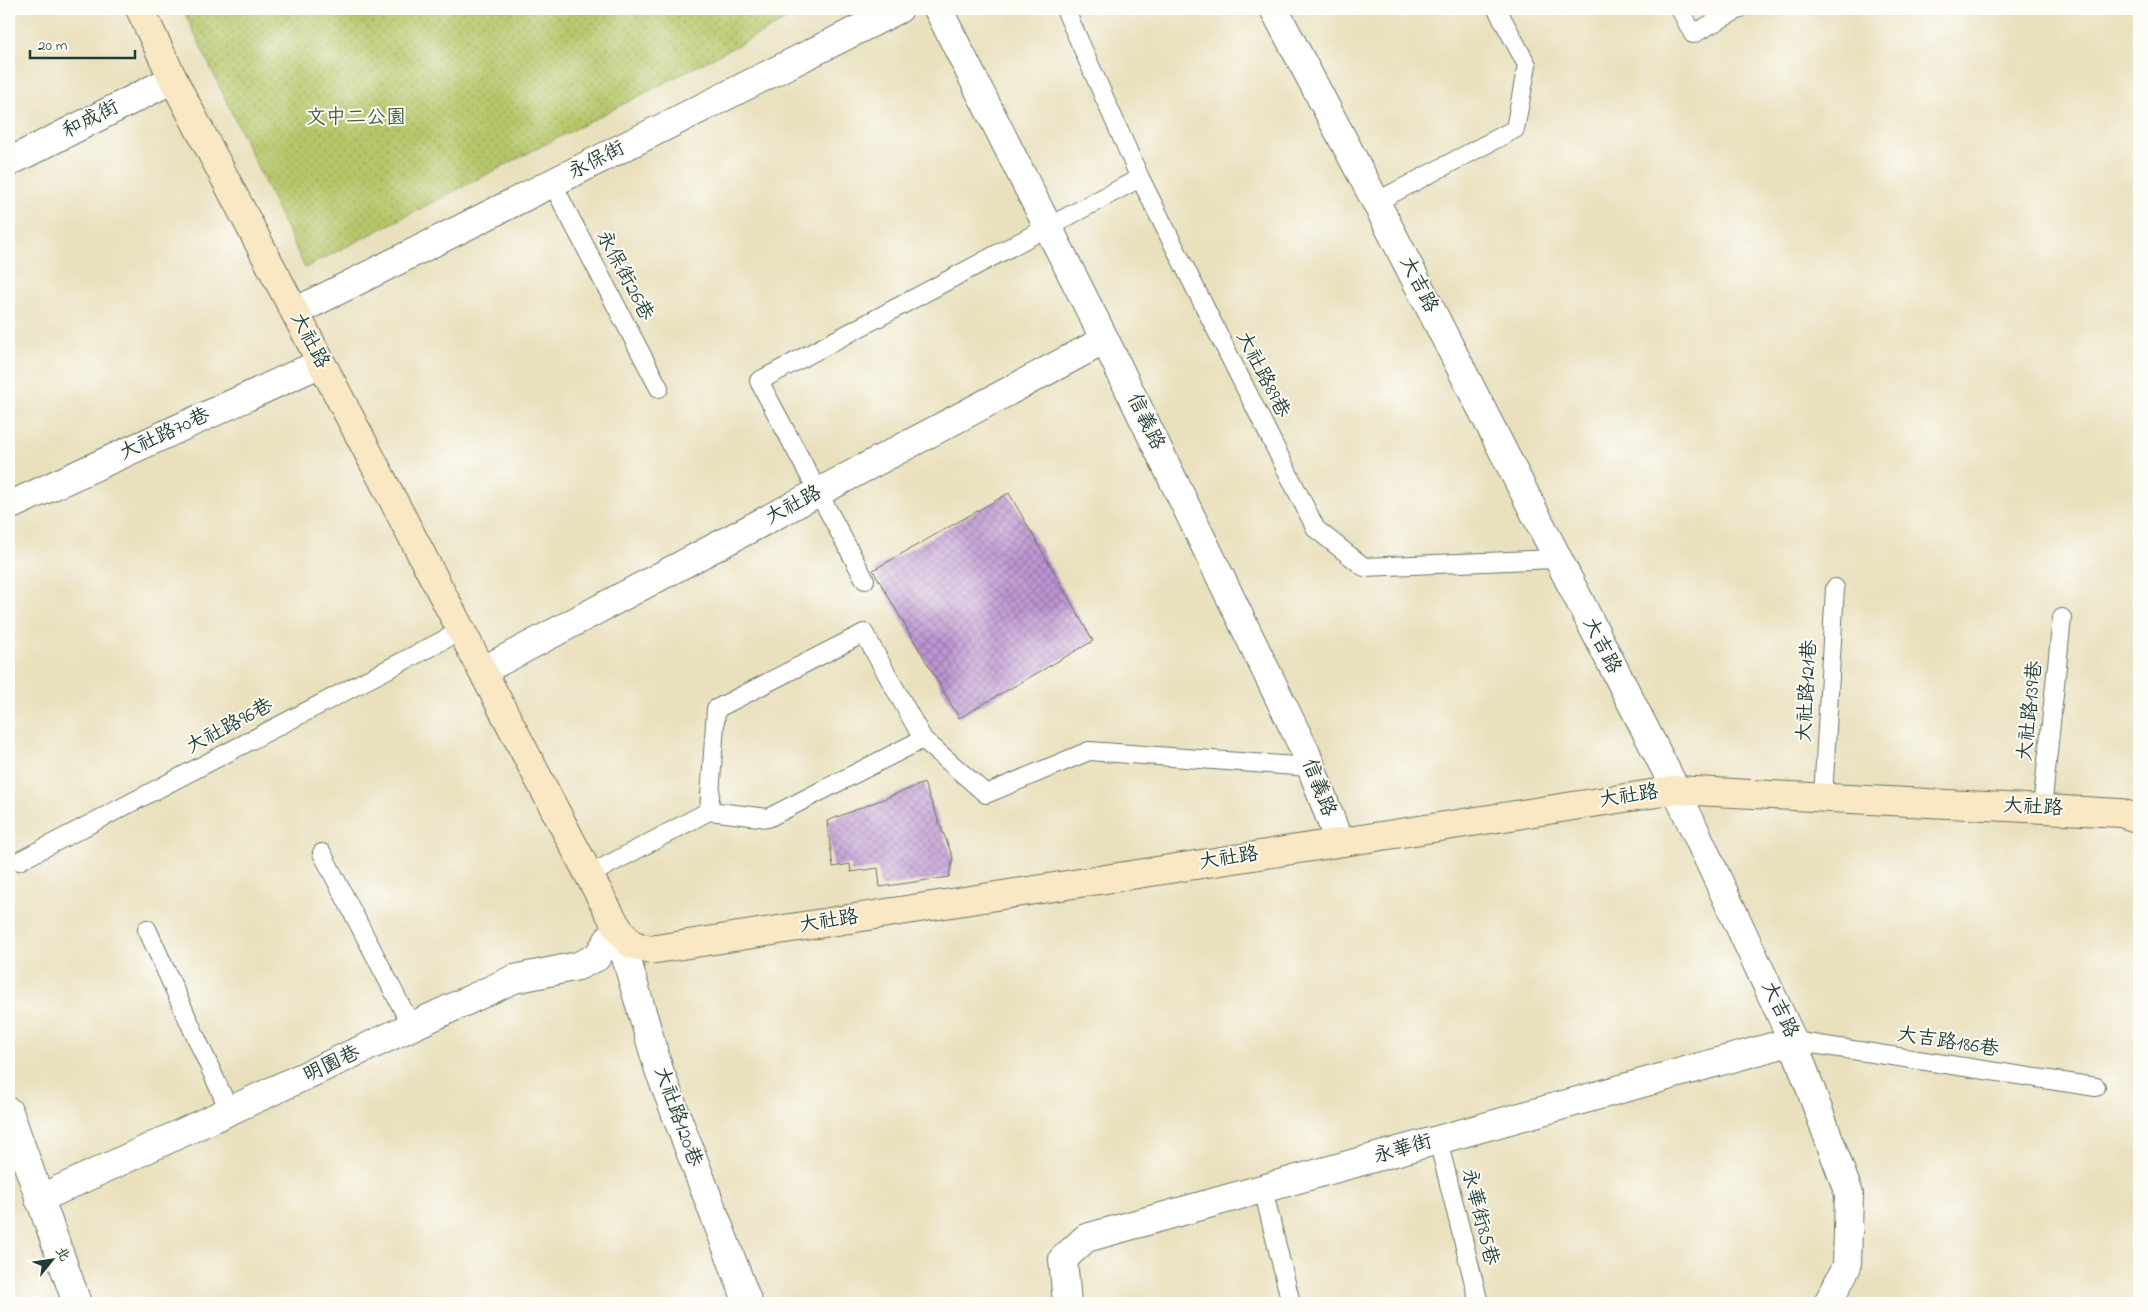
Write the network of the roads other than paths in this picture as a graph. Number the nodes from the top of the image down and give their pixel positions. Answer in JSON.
{"nodes":[{"id":1,"x":140,"y":9,"type":"edge"},
{"id":2,"x":899,"y":9,"type":"edge"},
{"id":3,"x":938,"y":9,"type":"edge"},
{"id":4,"x":1065,"y":9,"type":"edge"},
{"id":5,"x":1274,"y":9,"type":"edge"},
{"id":6,"x":1497,"y":9,"type":"edge"},
{"id":7,"x":1680,"y":9,"type":"edge"},
{"id":8,"x":1739,"y":9,"type":"edge"},
{"id":9,"x":172,"y":79,"type":"junction"},
{"id":10,"x":9,"y":162,"type":"edge"},
{"id":11,"x":1140,"y":178,"type":"junction"},
{"id":12,"x":552,"y":183,"type":"junction"},
{"id":13,"x":1376,"y":202,"type":"junction"},
{"id":14,"x":1049,"y":227,"type":"junction"},
{"id":15,"x":294,"y":312,"type":"junction"},
{"id":16,"x":1105,"y":340,"type":"junction"},
{"id":17,"x":321,"y":363,"type":"junction"},
{"id":18,"x":659,"y":388,"type":"dead end"},
{"id":19,"x":819,"y":493,"type":"junction"},
{"id":20,"x":9,"y":506,"type":"edge"},
{"id":21,"x":1556,"y":559,"type":"junction"},
{"id":22,"x":865,"y":580,"type":"dead end"},
{"id":23,"x":1835,"y":588,"type":"dead end"},
{"id":24,"x":2062,"y":618,"type":"dead end"},
{"id":25,"x":462,"y":631,"type":"junction"},
{"id":26,"x":482,"y":671,"type":"junction"},
{"id":27,"x":924,"y":739,"type":"junction"},
{"id":28,"x":1310,"y":767,"type":"junction"},
{"id":29,"x":1676,"y":790,"type":"junction"},
{"id":30,"x":1823,"y":797,"type":"junction"},
{"id":31,"x":2042,"y":809,"type":"junction"},
{"id":32,"x":709,"y":811,"type":"junction"},
{"id":33,"x":2139,"y":819,"type":"edge"},
{"id":34,"x":1339,"y":842,"type":"junction"},
{"id":35,"x":322,"y":853,"type":"dead end"},
{"id":36,"x":19,"y":861,"type":"dead end"},
{"id":37,"x":589,"y":875,"type":"junction"},
{"id":38,"x":617,"y":927,"type":"junction"},
{"id":39,"x":147,"y":929,"type":"dead end"},
{"id":40,"x":412,"y":1027,"type":"junction"},
{"id":41,"x":1794,"y":1041,"type":"junction"},
{"id":42,"x":2096,"y":1087,"type":"dead end"},
{"id":43,"x":9,"y":1112,"type":"edge"},
{"id":44,"x":230,"y":1112,"type":"junction"},
{"id":45,"x":1438,"y":1140,"type":"junction"},
{"id":46,"x":1263,"y":1189,"type":"junction"},
{"id":47,"x":39,"y":1200,"type":"junction"},
{"id":48,"x":77,"y":1303,"type":"edge"},
{"id":49,"x":748,"y":1303,"type":"edge"},
{"id":50,"x":1067,"y":1303,"type":"edge"},
{"id":51,"x":1291,"y":1303,"type":"edge"},
{"id":52,"x":1479,"y":1303,"type":"edge"},
{"id":53,"x":1828,"y":1303,"type":"edge"}],
"edges":[{"from":1,"to":9,"type":"street","name":"大社路"},
{"from":2,"to":12,"type":"street","name":"永保街"},
{"from":3,"to":14,"type":"street","name":"信義路"},
{"from":4,"to":11,"type":"lane","name":"大社路89巷"},
{"from":5,"to":13,"type":"street","name":"大吉路"},
{"from":6,"to":13,"type":"lane"},
{"from":7,"to":8,"type":"lane"},
{"from":9,"to":10,"type":"street","name":"和成街"},
{"from":9,"to":15,"type":"street","name":"大社路"},
{"from":11,"to":14,"type":"lane"},
{"from":11,"to":21,"type":"lane","name":"大社路89巷"},
{"from":12,"to":15,"type":"street","name":"永保街"},
{"from":12,"to":18,"type":"lane","name":"永保街26巷"},
{"from":13,"to":21,"type":"street","name":"大吉路"},
{"from":14,"to":16,"type":"street","name":"信義路"},
{"from":14,"to":19,"type":"lane"},
{"from":15,"to":17,"type":"street","name":"大社路"},
{"from":16,"to":19,"type":"street","name":"大社路"},
{"from":16,"to":28,"type":"street","name":"信義路"},
{"from":17,"to":20,"type":"street","name":"大社路70巷"},
{"from":17,"to":25,"type":"street","name":"大社路"},
{"from":19,"to":22,"type":"lane"},
{"from":19,"to":26,"type":"street","name":"大社路"},
{"from":21,"to":29,"type":"street","name":"大吉路"},
{"from":23,"to":30,"type":"lane","name":"大社路121巷"},
{"from":24,"to":31,"type":"lane","name":"大社路139巷"},
{"from":25,"to":26,"type":"street","name":"大社路"},
{"from":25,"to":36,"type":"lane","name":"大社路96巷"},
{"from":26,"to":37,"type":"street","name":"大社路"},
{"from":27,"to":28,"type":"lane"},
{"from":27,"to":32,"type":"lane"},
{"from":27,"to":32,"type":"lane"},
{"from":28,"to":34,"type":"street","name":"信義路"},
{"from":29,"to":30,"type":"street","name":"大社路"},
{"from":29,"to":34,"type":"street","name":"大社路"},
{"from":29,"to":41,"type":"street","name":"大吉路"},
{"from":30,"to":31,"type":"street","name":"大社路"},
{"from":31,"to":33,"type":"street","name":"大社路"},
{"from":32,"to":37,"type":"lane"},
{"from":34,"to":38,"type":"street","name":"大社路"},
{"from":35,"to":40,"type":"lane"},
{"from":37,"to":38,"type":"street","name":"大社路"},
{"from":38,"to":40,"type":"street","name":"明園巷"},
{"from":38,"to":49,"type":"street","name":"大社路120巷"},
{"from":39,"to":44,"type":"lane"},
{"from":40,"to":44,"type":"street","name":"明園巷"},
{"from":41,"to":42,"type":"lane","name":"大吉路186巷"},
{"from":41,"to":45,"type":"street","name":"永華街"},
{"from":41,"to":53,"type":"street","name":"大吉路"},
{"from":43,"to":47,"type":"street"},
{"from":44,"to":47,"type":"street","name":"明園巷"},
{"from":45,"to":46,"type":"street","name":"永華街"},
{"from":45,"to":52,"type":"lane","name":"永華街85巷"},
{"from":46,"to":50,"type":"street","name":"永華街"},
{"from":46,"to":51,"type":"lane"},
{"from":47,"to":48,"type":"street"}]}
